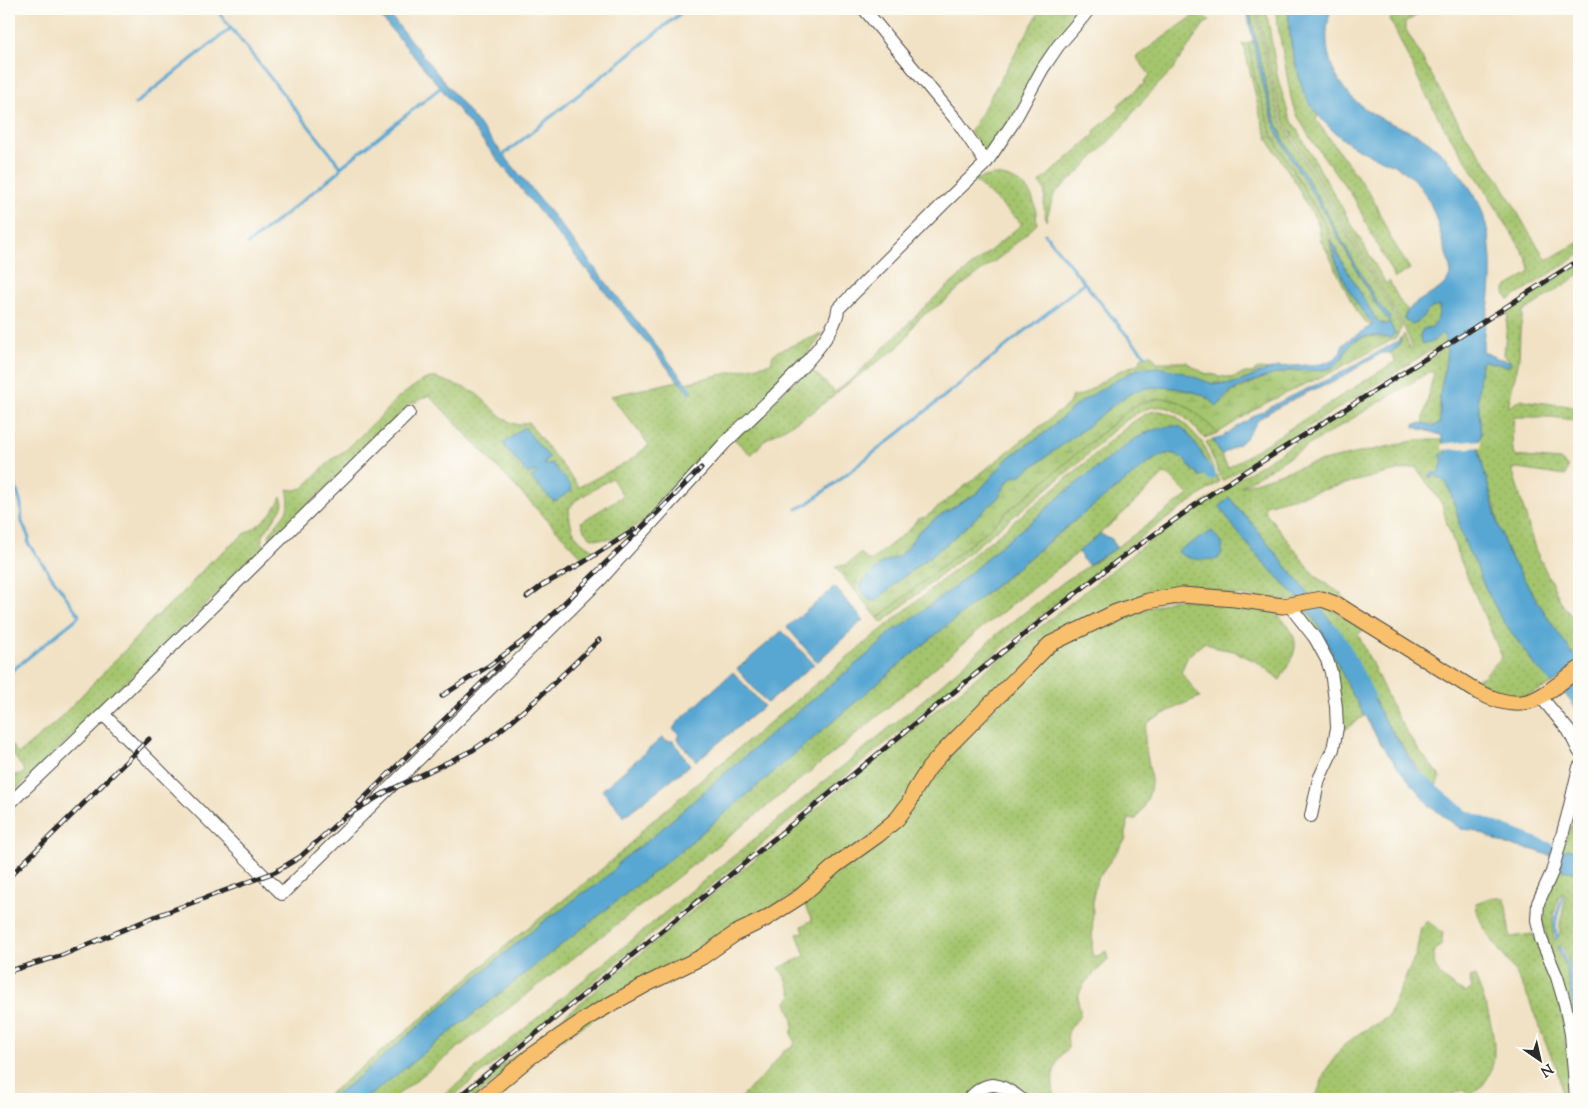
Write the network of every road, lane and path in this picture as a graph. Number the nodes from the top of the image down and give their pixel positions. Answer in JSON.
{"nodes":[{"id":1,"x":864,"y":9,"type":"edge"},
{"id":2,"x":1088,"y":9,"type":"edge"},
{"id":3,"x":986,"y":163,"type":"junction"},
{"id":4,"x":409,"y":413,"type":"dead end"},
{"id":5,"x":1302,"y":603,"type":"junction"},
{"id":6,"x":1579,"y":669,"type":"edge"},
{"id":7,"x":1541,"y":697,"type":"junction"},
{"id":8,"x":103,"y":714,"type":"junction"},
{"id":9,"x":1579,"y":751,"type":"edge"},
{"id":10,"x":1579,"y":767,"type":"edge"},
{"id":11,"x":9,"y":804,"type":"edge"},
{"id":12,"x":1311,"y":816,"type":"dead end"},
{"id":13,"x":480,"y":1099,"type":"edge"},
{"id":14,"x":969,"y":1099,"type":"edge"},
{"id":15,"x":1021,"y":1099,"type":"edge"},
{"id":16,"x":1576,"y":1099,"type":"edge"}],
"edges":[{"from":1,"to":3,"type":"street"},
{"from":2,"to":3,"type":"street"},
{"from":3,"to":8,"type":"street"},
{"from":4,"to":8,"type":"street"},
{"from":5,"to":7,"type":"main road"},
{"from":5,"to":12,"type":"street"},
{"from":5,"to":13,"type":"main road"},
{"from":6,"to":7,"type":"main road"},
{"from":7,"to":9,"type":"street"},
{"from":8,"to":11,"type":"street"},
{"from":10,"to":16,"type":"street"},
{"from":14,"to":15,"type":"street"}]}
